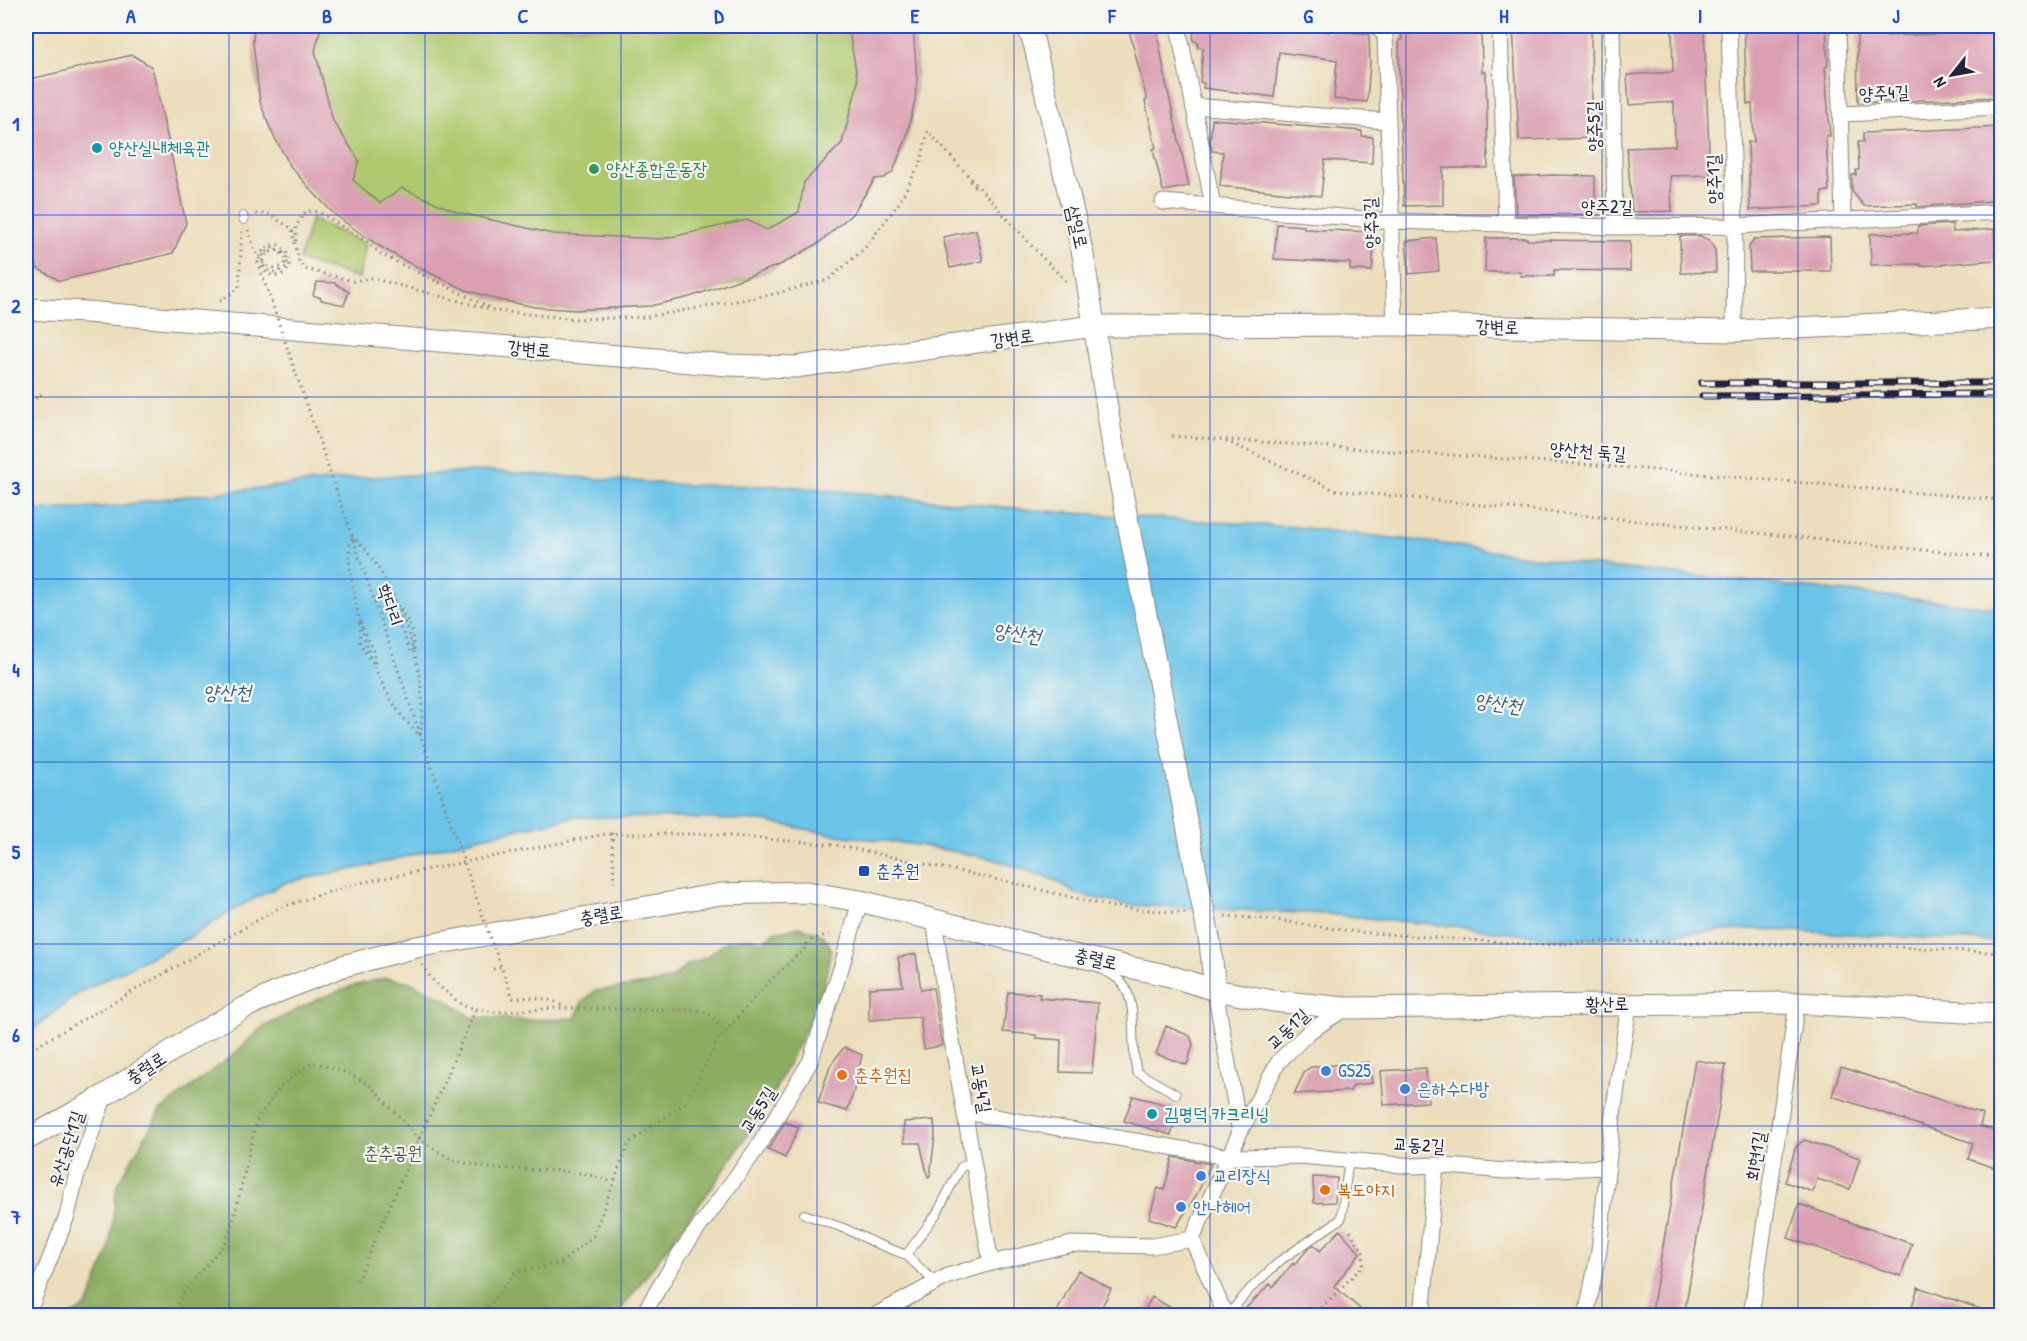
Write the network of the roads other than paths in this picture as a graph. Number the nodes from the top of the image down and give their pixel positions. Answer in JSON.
{"nodes":[{"id":1,"x":1027,"y":26,"type":"edge"},
{"id":2,"x":1178,"y":26,"type":"edge"},
{"id":3,"x":1377,"y":26,"type":"edge"},
{"id":4,"x":1500,"y":26,"type":"edge"},
{"id":5,"x":1612,"y":26,"type":"edge"},
{"id":6,"x":1729,"y":26,"type":"edge"},
{"id":7,"x":1838,"y":26,"type":"edge"},
{"id":8,"x":1193,"y":106,"type":"junction"},
{"id":9,"x":2001,"y":107,"type":"edge"},
{"id":10,"x":1841,"y":114,"type":"junction"},
{"id":11,"x":1388,"y":121,"type":"junction"},
{"id":12,"x":1163,"y":202,"type":"dead end"},
{"id":13,"x":1213,"y":206,"type":"junction"},
{"id":14,"x":2001,"y":212,"type":"edge"},
{"id":15,"x":1390,"y":221,"type":"junction"},
{"id":16,"x":1843,"y":221,"type":"junction"},
{"id":17,"x":1506,"y":225,"type":"junction"},
{"id":18,"x":1735,"y":226,"type":"junction"},
{"id":19,"x":1615,"y":227,"type":"junction"},
{"id":20,"x":26,"y":309,"type":"edge"},
{"id":21,"x":2001,"y":318,"type":"edge"},
{"id":22,"x":1395,"y":325,"type":"junction"},
{"id":23,"x":1094,"y":326,"type":"junction"},
{"id":24,"x":1734,"y":331,"type":"junction"},
{"id":25,"x":860,"y":901,"type":"junction"},
{"id":26,"x":934,"y":919,"type":"junction"},
{"id":27,"x":1080,"y":956,"type":"junction"},
{"id":28,"x":1215,"y":990,"type":"junction"},
{"id":29,"x":1797,"y":1003,"type":"junction"},
{"id":30,"x":1629,"y":1004,"type":"junction"},
{"id":31,"x":1346,"y":1008,"type":"junction"},
{"id":32,"x":2001,"y":1014,"type":"edge"},
{"id":33,"x":1176,"y":1094,"type":"dead end"},
{"id":34,"x":105,"y":1095,"type":"junction"},
{"id":35,"x":965,"y":1112,"type":"junction"},
{"id":36,"x":1240,"y":1132,"type":"junction"},
{"id":37,"x":26,"y":1140,"type":"edge"},
{"id":38,"x":1229,"y":1157,"type":"junction"},
{"id":39,"x":1349,"y":1159,"type":"junction"},
{"id":40,"x":974,"y":1161,"type":"junction"},
{"id":41,"x":1436,"y":1165,"type":"junction"},
{"id":42,"x":1608,"y":1167,"type":"junction"},
{"id":43,"x":804,"y":1214,"type":"dead end"},
{"id":44,"x":1192,"y":1239,"type":"junction"},
{"id":45,"x":906,"y":1255,"type":"junction"},
{"id":46,"x":991,"y":1263,"type":"junction"},
{"id":47,"x":936,"y":1283,"type":"junction"},
{"id":48,"x":27,"y":1316,"type":"edge"},
{"id":49,"x":642,"y":1316,"type":"edge"},
{"id":50,"x":874,"y":1316,"type":"edge"},
{"id":51,"x":1227,"y":1316,"type":"edge"},
{"id":52,"x":1422,"y":1316,"type":"edge"},
{"id":53,"x":1586,"y":1316,"type":"edge"},
{"id":54,"x":1751,"y":1316,"type":"edge"}],
"edges":[{"from":1,"to":23,"type":"main road","name":"삼일로"},
{"from":2,"to":8,"type":"street"},
{"from":3,"to":11,"type":"street","name":"양주3길"},
{"from":4,"to":17,"type":"street"},
{"from":5,"to":19,"type":"street","name":"양주5길"},
{"from":6,"to":18,"type":"street","name":"양주1길"},
{"from":7,"to":10,"type":"street"},
{"from":8,"to":11,"type":"street"},
{"from":8,"to":13,"type":"street"},
{"from":9,"to":10,"type":"street","name":"양주4길"},
{"from":10,"to":16,"type":"street"},
{"from":11,"to":15,"type":"street","name":"양주3길"},
{"from":12,"to":13,"type":"street","name":"양주2길"},
{"from":13,"to":15,"type":"street","name":"양주2길"},
{"from":14,"to":16,"type":"street","name":"양주2길"},
{"from":15,"to":17,"type":"street","name":"양주2길"},
{"from":15,"to":22,"type":"street","name":"양주3길"},
{"from":16,"to":18,"type":"street","name":"양주2길"},
{"from":17,"to":19,"type":"street","name":"양주2길"},
{"from":18,"to":19,"type":"street","name":"양주2길"},
{"from":18,"to":24,"type":"street","name":"양주1길"},
{"from":20,"to":23,"type":"main road","name":"강변로"},
{"from":21,"to":24,"type":"main road","name":"강변로"},
{"from":22,"to":23,"type":"main road","name":"강변로"},
{"from":22,"to":24,"type":"main road","name":"강변로"},
{"from":23,"to":28,"type":"main road","name":"삼일로","bridge":true},
{"from":25,"to":26,"type":"main road","name":"충렬로"},
{"from":25,"to":34,"type":"main road","name":"충렬로"},
{"from":25,"to":49,"type":"street","name":"교동5길"},
{"from":26,"to":27,"type":"main road","name":"충렬로"},
{"from":26,"to":35,"type":"street","name":"교동4길"},
{"from":27,"to":28,"type":"main road","name":"충렬로"},
{"from":27,"to":33,"type":"lane"},
{"from":28,"to":31,"type":"main road","name":"황산로"},
{"from":28,"to":36,"type":"street"},
{"from":29,"to":30,"type":"main road","name":"황산로"},
{"from":29,"to":32,"type":"main road","name":"황산로"},
{"from":29,"to":54,"type":"street","name":"회현1길"},
{"from":30,"to":31,"type":"main road","name":"황산로"},
{"from":30,"to":42,"type":"street"},
{"from":31,"to":36,"type":"street","name":"교동1길"},
{"from":34,"to":37,"type":"main road","name":"충렬로"},
{"from":34,"to":48,"type":"street","name":"유산공단1길"},
{"from":35,"to":38,"type":"street","name":"교동2길"},
{"from":35,"to":40,"type":"street","name":"교동4길"},
{"from":36,"to":38,"type":"street","name":"교동1길"},
{"from":38,"to":39,"type":"street","name":"교동2길"},
{"from":38,"to":44,"type":"street","name":"교동1길"},
{"from":39,"to":41,"type":"street","name":"교동2길"},
{"from":39,"to":51,"type":"lane"},
{"from":40,"to":45,"type":"lane"},
{"from":40,"to":46,"type":"street","name":"교동4길"},
{"from":41,"to":42,"type":"street","name":"교동2길"},
{"from":41,"to":52,"type":"street"},
{"from":42,"to":53,"type":"street"},
{"from":43,"to":45,"type":"lane"},
{"from":44,"to":46,"type":"street"},
{"from":44,"to":51,"type":"street"},
{"from":45,"to":47,"type":"lane"},
{"from":46,"to":47,"type":"street"},
{"from":47,"to":50,"type":"street"}]}
